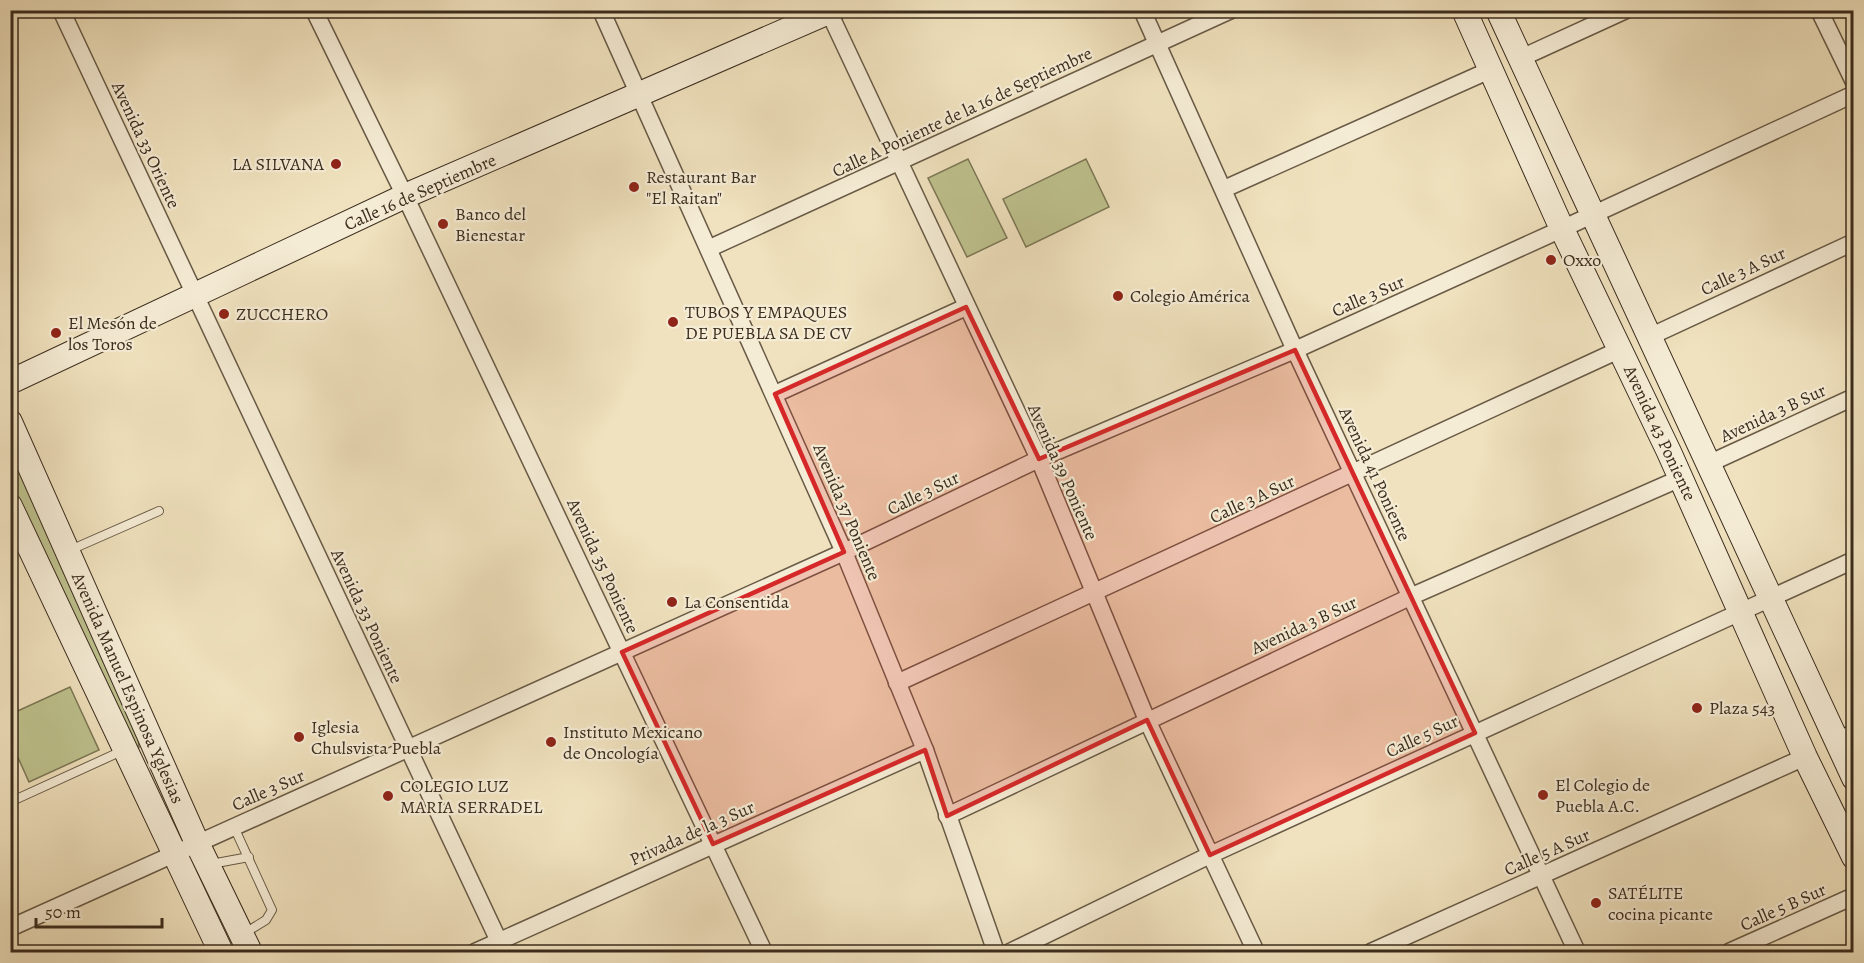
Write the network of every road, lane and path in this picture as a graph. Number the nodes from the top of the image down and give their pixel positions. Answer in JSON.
{"nodes":[{"id":1,"x":61,"y":10,"type":"edge"},
{"id":2,"x":314,"y":10,"type":"edge"},
{"id":3,"x":601,"y":10,"type":"edge"},
{"id":4,"x":1142,"y":10,"type":"edge"},
{"id":5,"x":1231,"y":10,"type":"edge"},
{"id":6,"x":1464,"y":10,"type":"edge"},
{"id":7,"x":1498,"y":10,"type":"edge"},
{"id":8,"x":1626,"y":10,"type":"edge"},
{"id":9,"x":1819,"y":10,"type":"edge"},
{"id":10,"x":830,"y":11,"type":"edge"},
{"id":11,"x":1158,"y":44,"type":"junction"},
{"id":12,"x":1521,"y":58,"type":"junction"},
{"id":13,"x":1490,"y":70,"type":"junction"},
{"id":14,"x":1854,"y":82,"type":"edge"},
{"id":15,"x":1854,"y":94,"type":"edge"},
{"id":16,"x":640,"y":96,"type":"junction"},
{"id":17,"x":898,"y":162,"type":"junction"},
{"id":18,"x":1224,"y":189,"type":"junction"},
{"id":19,"x":405,"y":196,"type":"junction"},
{"id":20,"x":1594,"y":213,"type":"junction"},
{"id":21,"x":1562,"y":229,"type":"junction"},
{"id":22,"x":1854,"y":242,"type":"edge"},
{"id":23,"x":710,"y":248,"type":"junction"},
{"id":24,"x":195,"y":296,"type":"junction"},
{"id":25,"x":966,"y":308,"type":"junction"},
{"id":26,"x":1649,"y":337,"type":"junction"},
{"id":27,"x":1621,"y":349,"type":"junction"},
{"id":28,"x":1295,"y":350,"type":"junction"},
{"id":29,"x":10,"y":382,"type":"edge"},
{"id":30,"x":775,"y":394,"type":"junction"},
{"id":31,"x":1854,"y":397,"type":"edge"},
{"id":32,"x":10,"y":422,"type":"edge"},
{"id":33,"x":1039,"y":459,"type":"junction"},
{"id":34,"x":1708,"y":464,"type":"junction"},
{"id":35,"x":1353,"y":473,"type":"junction"},
{"id":36,"x":1681,"y":478,"type":"junction"},
{"id":37,"x":10,"y":506,"type":"edge"},
{"id":38,"x":159,"y":511,"type":"dead end"},
{"id":39,"x":68,"y":551,"type":"junction"},
{"id":40,"x":844,"y":552,"type":"junction"},
{"id":41,"x":1854,"y":560,"type":"edge"},
{"id":42,"x":1094,"y":593,"type":"junction"},
{"id":43,"x":1412,"y":596,"type":"junction"},
{"id":44,"x":1770,"y":598,"type":"junction"},
{"id":45,"x":1741,"y":611,"type":"junction"},
{"id":46,"x":622,"y":652,"type":"junction"},
{"id":47,"x":897,"y":682,"type":"junction"},
{"id":48,"x":1147,"y":720,"type":"junction"},
{"id":49,"x":1475,"y":733,"type":"junction"},
{"id":50,"x":1845,"y":737,"type":"edge"},
{"id":51,"x":408,"y":748,"type":"junction"},
{"id":52,"x":125,"y":750,"type":"junction"},
{"id":53,"x":924,"y":750,"type":"junction"},
{"id":54,"x":1804,"y":757,"type":"junction"},
{"id":55,"x":1854,"y":778,"type":"edge"},
{"id":56,"x":10,"y":802,"type":"edge"},
{"id":57,"x":947,"y":816,"type":"junction"},
{"id":58,"x":234,"y":826,"type":"junction"},
{"id":59,"x":197,"y":843,"type":"junction"},
{"id":60,"x":713,"y":844,"type":"junction"},
{"id":61,"x":174,"y":854,"type":"junction"},
{"id":62,"x":1210,"y":855,"type":"junction"},
{"id":63,"x":249,"y":857,"type":"junction"},
{"id":64,"x":1854,"y":857,"type":"edge"},
{"id":65,"x":207,"y":865,"type":"junction"},
{"id":66,"x":1540,"y":876,"type":"junction"},
{"id":67,"x":1854,"y":896,"type":"edge"},
{"id":68,"x":10,"y":927,"type":"edge"},
{"id":69,"x":232,"y":945,"type":"edge"},
{"id":70,"x":502,"y":947,"type":"edge"},
{"id":71,"x":475,"y":952,"type":"edge"},
{"id":72,"x":764,"y":952,"type":"edge"},
{"id":73,"x":996,"y":952,"type":"edge"},
{"id":74,"x":1010,"y":952,"type":"edge"},
{"id":75,"x":1256,"y":952,"type":"edge"},
{"id":76,"x":1371,"y":952,"type":"edge"},
{"id":77,"x":1577,"y":952,"type":"edge"},
{"id":78,"x":1729,"y":952,"type":"edge"}],
"edges":[{"from":1,"to":24,"type":"street","name":"Avenida 33 Oriente"},
{"from":2,"to":19,"type":"street","name":"Avenida 35 Poniente"},
{"from":3,"to":16,"type":"street","name":"Avenida 37 Poniente"},
{"from":4,"to":11,"type":"street","name":"Avenida 41 Poniente"},
{"from":5,"to":11,"type":"street","name":"Calle A Poniente de la 16 de Septiembre"},
{"from":6,"to":13,"type":"main road","name":"Avenida 43 Poniente"},
{"from":7,"to":12,"type":"main road","name":"Avenida 43 Poniente"},
{"from":8,"to":12,"type":"street"},
{"from":9,"to":14,"type":"street"},
{"from":10,"to":16,"type":"main road","name":"Calle 16 de Septiembre"},
{"from":10,"to":17,"type":"street","name":"Avenida 39 Poniente"},
{"from":11,"to":17,"type":"street","name":"Calle A Poniente de la 16 de Septiembre"},
{"from":11,"to":18,"type":"street","name":"Avenida 41 Poniente"},
{"from":12,"to":20,"type":"main road","name":"Avenida 43 Poniente"},
{"from":13,"to":18,"type":"street"},
{"from":13,"to":21,"type":"main road","name":"Avenida 43 Poniente"},
{"from":15,"to":20,"type":"street","name":"Calle 3 Sur"},
{"from":16,"to":19,"type":"main road","name":"Calle 16 de Septiembre"},
{"from":16,"to":23,"type":"street","name":"Avenida 37 Poniente"},
{"from":17,"to":23,"type":"street","name":"Calle A Poniente de la 16 de Septiembre"},
{"from":17,"to":25,"type":"street","name":"Avenida 39 Poniente"},
{"from":18,"to":28,"type":"street","name":"Avenida 41 Poniente"},
{"from":19,"to":24,"type":"main road","name":"Calle 16 de Septiembre"},
{"from":19,"to":46,"type":"street","name":"Avenida 35 Poniente"},
{"from":20,"to":21,"type":"street","name":"Calle 3 Sur"},
{"from":20,"to":26,"type":"main road","name":"Avenida 43 Poniente"},
{"from":21,"to":27,"type":"main road","name":"Avenida 43 Poniente"},
{"from":21,"to":28,"type":"street","name":"Calle 3 Sur"},
{"from":22,"to":26,"type":"street","name":"Calle 3 A Sur"},
{"from":23,"to":30,"type":"street","name":"Avenida 37 Poniente"},
{"from":24,"to":29,"type":"main road","name":"Calle 16 de Septiembre"},
{"from":24,"to":51,"type":"street","name":"Avenida 33 Poniente"},
{"from":25,"to":30,"type":"street"},
{"from":25,"to":33,"type":"street","name":"Avenida 39 Poniente"},
{"from":26,"to":34,"type":"main road","name":"Avenida 43 Poniente"},
{"from":27,"to":35,"type":"street","name":"Calle 3 A Sur"},
{"from":27,"to":36,"type":"main road","name":"Avenida 43 Poniente"},
{"from":28,"to":33,"type":"street","name":"Calle 3 Sur"},
{"from":28,"to":35,"type":"street","name":"Avenida 41 Poniente"},
{"from":30,"to":40,"type":"street","name":"Avenida 37 Poniente"},
{"from":31,"to":34,"type":"street","name":"Avenida 3 B Sur"},
{"from":32,"to":39,"type":"main road","name":"Avenida Manuel Espinosa Yglesias"},
{"from":33,"to":40,"type":"street","name":"Calle 3 Sur"},
{"from":33,"to":42,"type":"street","name":"Avenida 39 Poniente"},
{"from":34,"to":44,"type":"main road","name":"Avenida 43 Poniente"},
{"from":35,"to":42,"type":"street","name":"Calle 3 A Sur"},
{"from":35,"to":43,"type":"street","name":"Avenida 41 Poniente"},
{"from":36,"to":43,"type":"street","name":"Avenida 3 B Sur"},
{"from":36,"to":45,"type":"main road","name":"Avenida 43 Poniente"},
{"from":37,"to":52,"type":"main road","name":"Avenida Manuel Espinosa Yglesias"},
{"from":38,"to":39,"type":"lane"},
{"from":39,"to":59,"type":"main road","name":"Avenida Manuel Espinosa Yglesias"},
{"from":40,"to":46,"type":"street","name":"Calle 3 Sur"},
{"from":40,"to":47,"type":"street","name":"Avenida 37 Poniente"},
{"from":41,"to":44,"type":"street","name":"Calle 5 Sur"},
{"from":42,"to":47,"type":"street","name":"Calle 3 A Sur"},
{"from":42,"to":48,"type":"street","name":"Avenida 39 Poniente"},
{"from":43,"to":48,"type":"street","name":"Avenida 3 B Sur"},
{"from":43,"to":49,"type":"street","name":"Avenida 41 Poniente"},
{"from":44,"to":45,"type":"street","name":"Calle 5 Sur"},
{"from":44,"to":50,"type":"main road","name":"Avenida 43 Poniente"},
{"from":45,"to":49,"type":"street","name":"Calle 5 Sur"},
{"from":45,"to":54,"type":"main road","name":"Avenida 43 Poniente"},
{"from":46,"to":51,"type":"street","name":"Calle 3 Sur"},
{"from":46,"to":60,"type":"street","name":"Avenida 35 Poniente"},
{"from":47,"to":53,"type":"street","name":"Avenida 37 Poniente"},
{"from":48,"to":57,"type":"street","name":"Avenida 3 B Sur"},
{"from":48,"to":62,"type":"street","name":"Avenida 39 Poniente"},
{"from":49,"to":62,"type":"street","name":"Calle 5 Sur"},
{"from":49,"to":66,"type":"street","name":"Avenida 41 Poniente"},
{"from":50,"to":55,"type":"main road","name":"Avenida 43 Poniente"},
{"from":51,"to":58,"type":"street","name":"Calle 3 Sur"},
{"from":51,"to":70,"type":"street","name":"Avenida 33 Poniente"},
{"from":52,"to":56,"type":"lane"},
{"from":52,"to":61,"type":"main road","name":"Avenida Manuel Espinosa Yglesias"},
{"from":53,"to":57,"type":"street","name":"Avenida 37 Poniente"},
{"from":53,"to":60,"type":"street","name":"Privada de la 3 Sur"},
{"from":54,"to":64,"type":"main road","name":"Avenida 43 Poniente"},
{"from":54,"to":66,"type":"street","name":"Calle 5 A Sur"},
{"from":57,"to":73,"type":"street","name":"Avenida 37 Poniente"},
{"from":58,"to":59,"type":"street","name":"Calle 3 Sur"},
{"from":58,"to":63,"type":"lane"},
{"from":59,"to":61,"type":"street","name":"Calle 3 Sur"},
{"from":59,"to":65,"type":"main road","name":"Avenida Manuel Espinosa Yglesias"},
{"from":60,"to":70,"type":"street","name":"Privada de la 3 Sur"},
{"from":60,"to":72,"type":"street","name":"Avenida 35 Poniente"},
{"from":61,"to":68,"type":"street","name":"Calle 3 Sur"},
{"from":61,"to":69,"type":"main road","name":"Avenida Manuel Espinosa Yglesias"},
{"from":62,"to":74,"type":"street","name":"Calle 5 Sur"},
{"from":62,"to":75,"type":"street","name":"Avenida 39 Poniente"},
{"from":63,"to":65,"type":"lane"},
{"from":63,"to":69,"type":"lane"},
{"from":65,"to":69,"type":"main road","name":"Avenida Manuel Espinosa Yglesias"},
{"from":66,"to":76,"type":"street","name":"Calle 5 A Sur"},
{"from":66,"to":77,"type":"street","name":"Avenida 41 Poniente"},
{"from":67,"to":78,"type":"street","name":"Calle 5 B Sur"},
{"from":70,"to":71,"type":"street","name":"Privada de la 3 Sur"}]}
